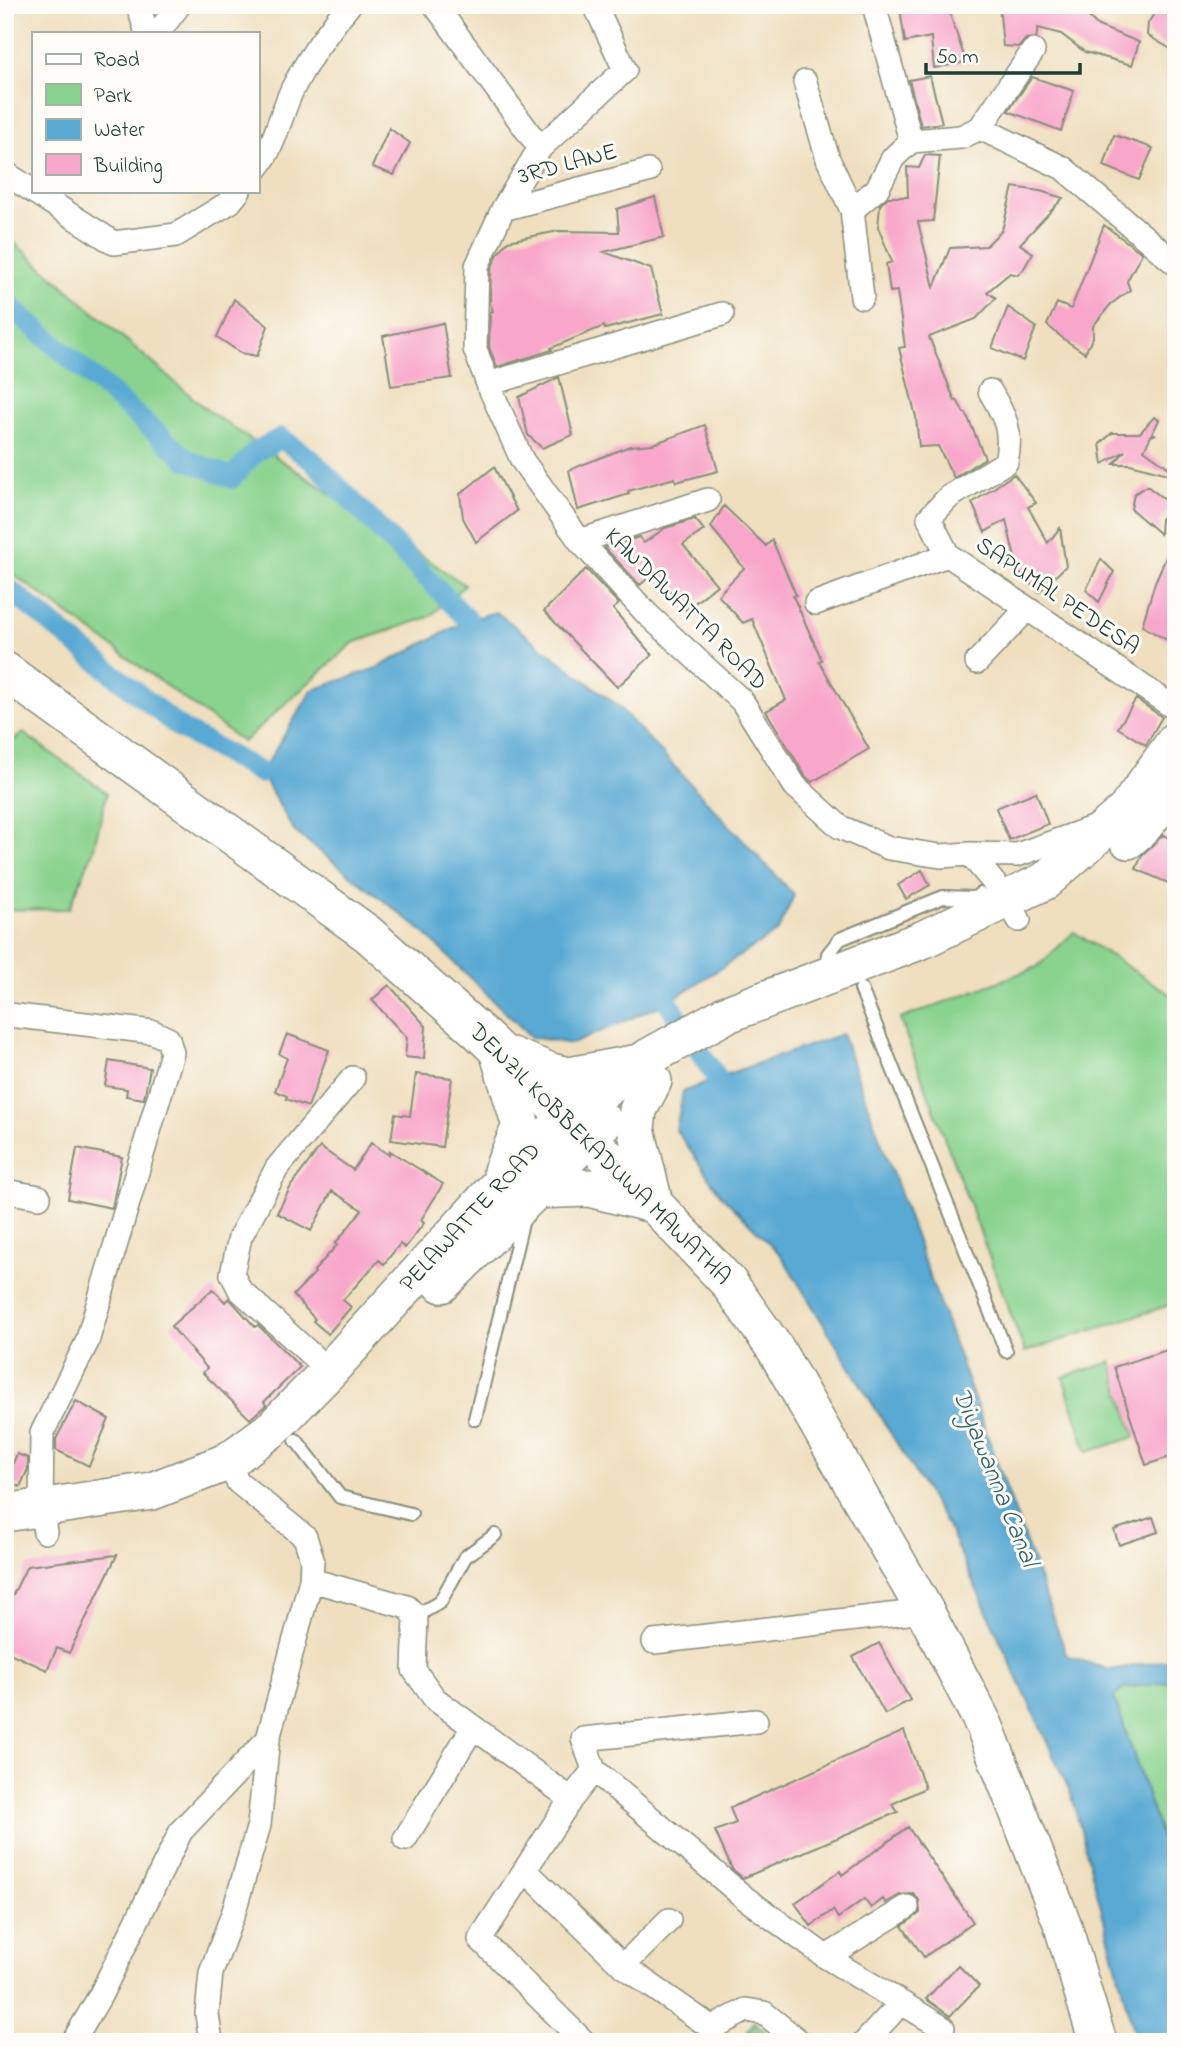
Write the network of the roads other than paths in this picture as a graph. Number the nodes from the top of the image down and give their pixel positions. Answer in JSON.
{"nodes":[{"id":1,"x":138,"y":5,"type":"edge"},
{"id":2,"x":179,"y":5,"type":"edge"},
{"id":3,"x":349,"y":5,"type":"edge"},
{"id":4,"x":435,"y":5,"type":"edge"},
{"id":5,"x":595,"y":5,"type":"edge"},
{"id":6,"x":874,"y":5,"type":"edge"},
{"id":7,"x":147,"y":32,"type":"edge"},
{"id":8,"x":159,"y":32,"type":"edge"},
{"id":9,"x":1033,"y":51,"type":"dead end"},
{"id":10,"x":805,"y":82,"type":"dead end"},
{"id":11,"x":980,"y":128,"type":"junction"},
{"id":12,"x":911,"y":141,"type":"junction"},
{"id":13,"x":540,"y":148,"type":"junction"},
{"id":14,"x":259,"y":167,"type":"edge"},
{"id":15,"x":648,"y":171,"type":"dead end"},
{"id":16,"x":5,"y":173,"type":"edge"},
{"id":17,"x":32,"y":190,"type":"edge"},
{"id":18,"x":35,"y":192,"type":"edge"},
{"id":19,"x":238,"y":192,"type":"edge"},
{"id":20,"x":503,"y":209,"type":"junction"},
{"id":21,"x":852,"y":210,"type":"junction"},
{"id":22,"x":1176,"y":264,"type":"edge"},
{"id":23,"x":862,"y":297,"type":"dead end"},
{"id":24,"x":722,"y":314,"type":"dead end"},
{"id":25,"x":488,"y":384,"type":"junction"},
{"id":26,"x":990,"y":391,"type":"dead end"},
{"id":27,"x":708,"y":500,"type":"dead end"},
{"id":28,"x":580,"y":541,"type":"junction"},
{"id":29,"x":948,"y":555,"type":"junction"},
{"id":30,"x":816,"y":603,"type":"dead end"},
{"id":31,"x":1027,"y":609,"type":"junction"},
{"id":32,"x":978,"y":662,"type":"dead end"},
{"id":33,"x":5,"y":671,"type":"edge"},
{"id":34,"x":1176,"y":709,"type":"edge"},
{"id":35,"x":1176,"y":740,"type":"edge"},
{"id":36,"x":1176,"y":786,"type":"edge"},
{"id":37,"x":1117,"y":819,"type":"junction"},
{"id":38,"x":970,"y":854,"type":"junction"},
{"id":39,"x":995,"y":906,"type":"junction"},
{"id":40,"x":861,"y":989,"type":"junction"},
{"id":41,"x":9,"y":1015,"type":"dead end"},
{"id":42,"x":730,"y":1026,"type":"junction"},
{"id":43,"x":498,"y":1050,"type":"junction"},
{"id":44,"x":651,"y":1069,"type":"junction"},
{"id":45,"x":353,"y":1078,"type":"dead end"},
{"id":46,"x":577,"y":1127,"type":"junction"},
{"id":47,"x":5,"y":1191,"type":"edge"},
{"id":48,"x":519,"y":1192,"type":"junction"},
{"id":49,"x":39,"y":1197,"type":"dead end"},
{"id":50,"x":654,"y":1204,"type":"junction"},
{"id":51,"x":1006,"y":1351,"type":"dead end"},
{"id":52,"x":329,"y":1371,"type":"junction"},
{"id":53,"x":475,"y":1419,"type":"dead end"},
{"id":54,"x":296,"y":1440,"type":"junction"},
{"id":55,"x":232,"y":1472,"type":"junction"},
{"id":56,"x":5,"y":1513,"type":"edge"},
{"id":57,"x":411,"y":1514,"type":"dead end"},
{"id":58,"x":43,"y":1520,"type":"junction"},
{"id":59,"x":495,"y":1535,"type":"dead end"},
{"id":60,"x":5,"y":1537,"type":"edge"},
{"id":61,"x":310,"y":1580,"type":"junction"},
{"id":62,"x":925,"y":1611,"type":"junction"},
{"id":63,"x":416,"y":1616,"type":"junction"},
{"id":64,"x":654,"y":1642,"type":"dead end"},
{"id":65,"x":756,"y":1720,"type":"dead end"},
{"id":66,"x":474,"y":1727,"type":"junction"},
{"id":67,"x":268,"y":1740,"type":"junction"},
{"id":68,"x":594,"y":1770,"type":"junction"},
{"id":69,"x":571,"y":1799,"type":"junction"},
{"id":70,"x":405,"y":1839,"type":"dead end"},
{"id":71,"x":525,"y":1870,"type":"junction"},
{"id":72,"x":907,"y":1908,"type":"dead end"},
{"id":73,"x":669,"y":1920,"type":"dead end"},
{"id":74,"x":827,"y":1957,"type":"junction"},
{"id":75,"x":623,"y":1966,"type":"junction"},
{"id":76,"x":1081,"y":1991,"type":"junction"},
{"id":77,"x":900,"y":2004,"type":"junction"},
{"id":78,"x":943,"y":2028,"type":"dead end"},
{"id":79,"x":73,"y":2042,"type":"edge"},
{"id":80,"x":211,"y":2042,"type":"edge"},
{"id":81,"x":584,"y":2042,"type":"edge"},
{"id":82,"x":800,"y":2042,"type":"edge"},
{"id":83,"x":865,"y":2042,"type":"edge"},
{"id":84,"x":1091,"y":2042,"type":"edge"},
{"id":85,"x":1098,"y":2042,"type":"edge"}],
"edges":[{"from":1,"to":7,"type":"street"},
{"from":2,"to":8,"type":"street"},
{"from":3,"to":14,"type":"street"},
{"from":4,"to":13,"type":"street"},
{"from":5,"to":13,"type":"street","name":"KANDAWATTA ROAD"},
{"from":6,"to":12,"type":"street"},
{"from":9,"to":11,"type":"street"},
{"from":10,"to":21,"type":"street"},
{"from":11,"to":12,"type":"street"},
{"from":11,"to":22,"type":"street"},
{"from":12,"to":21,"type":"street"},
{"from":13,"to":20,"type":"street","name":"KANDAWATTA ROAD"},
{"from":15,"to":20,"type":"street","name":"3RD LANE"},
{"from":16,"to":17,"type":"street"},
{"from":18,"to":19,"type":"street"},
{"from":20,"to":25,"type":"street","name":"KANDAWATTA ROAD"},
{"from":21,"to":23,"type":"street"},
{"from":24,"to":25,"type":"street"},
{"from":25,"to":28,"type":"street","name":"KANDAWATTA ROAD"},
{"from":26,"to":29,"type":"street","name":"SAPUMAL PEDESA"},
{"from":27,"to":28,"type":"street"},
{"from":28,"to":38,"type":"street","name":"KANDAWATTA ROAD"},
{"from":29,"to":30,"type":"street"},
{"from":29,"to":31,"type":"street","name":"SAPUMAL PEDESA"},
{"from":31,"to":32,"type":"street"},
{"from":31,"to":34,"type":"street","name":"SAPUMAL PEDESA"},
{"from":33,"to":43,"type":"main road","name":"DENZIL KOBBEKADUWA MAWATHA"},
{"from":35,"to":37,"type":"main road","name":"PELAWATTE ROAD"},
{"from":36,"to":39,"type":"main road","name":"PELAWATTE ROAD"},
{"from":37,"to":38,"type":"street","name":"KANDAWATTA ROAD"},
{"from":37,"to":39,"type":"main road","name":"PELAWATTE ROAD"},
{"from":38,"to":39,"type":"street"},
{"from":39,"to":40,"type":"main road","name":"PELAWATTE ROAD"},
{"from":39,"to":42,"type":"main road","name":"PELAWATTE ROAD"},
{"from":40,"to":42,"type":"main road","name":"PELAWATTE ROAD"},
{"from":40,"to":51,"type":"lane"},
{"from":41,"to":58,"type":"street"},
{"from":42,"to":44,"type":"main road","name":"PELAWATTE ROAD"},
{"from":43,"to":44,"type":"main road"},
{"from":43,"to":46,"type":"main road","name":"DENZIL KOBBEKADUWA MAWATHA"},
{"from":43,"to":48,"type":"main road"},
{"from":44,"to":46,"type":"main road","name":"PELAWATTE ROAD"},
{"from":44,"to":50,"type":"main road"},
{"from":45,"to":52,"type":"street"},
{"from":46,"to":48,"type":"main road","name":"PELAWATTE ROAD"},
{"from":46,"to":50,"type":"main road","name":"DENZIL KOBBEKADUWA MAWATHA"},
{"from":47,"to":49,"type":"street"},
{"from":48,"to":50,"type":"main road"},
{"from":48,"to":52,"type":"main road","name":"PELAWATTE ROAD"},
{"from":48,"to":53,"type":"lane"},
{"from":48,"to":54,"type":"main road","name":"PELAWATTE ROAD"},
{"from":50,"to":62,"type":"main road","name":"DENZIL KOBBEKADUWA MAWATHA"},
{"from":52,"to":55,"type":"main road","name":"PELAWATTE ROAD"},
{"from":54,"to":55,"type":"main road","name":"PELAWATTE ROAD"},
{"from":54,"to":57,"type":"lane"},
{"from":55,"to":58,"type":"main road","name":"PELAWATTE ROAD"},
{"from":55,"to":61,"type":"street"},
{"from":56,"to":58,"type":"main road","name":"PELAWATTE ROAD"},
{"from":58,"to":60,"type":"main road","name":"PELAWATTE ROAD"},
{"from":59,"to":63,"type":"lane"},
{"from":61,"to":63,"type":"street"},
{"from":61,"to":67,"type":"street"},
{"from":62,"to":64,"type":"street"},
{"from":62,"to":76,"type":"main road","name":"DENZIL KOBBEKADUWA MAWATHA"},
{"from":63,"to":66,"type":"street"},
{"from":65,"to":68,"type":"street"},
{"from":66,"to":69,"type":"street"},
{"from":66,"to":70,"type":"street"},
{"from":67,"to":79,"type":"street"},
{"from":67,"to":80,"type":"street"},
{"from":68,"to":69,"type":"street"},
{"from":68,"to":74,"type":"street"},
{"from":69,"to":71,"type":"street"},
{"from":71,"to":75,"type":"street"},
{"from":71,"to":81,"type":"street"},
{"from":72,"to":74,"type":"street"},
{"from":73,"to":75,"type":"street"},
{"from":74,"to":77,"type":"street"},
{"from":75,"to":82,"type":"street"},
{"from":76,"to":84,"type":"main road","name":"DENZIL KOBBEKADUWA MAWATHA"},
{"from":76,"to":85,"type":"main road","name":"DENZIL KOBBEKADUWA MAWATHA"},
{"from":77,"to":78,"type":"street"},
{"from":77,"to":83,"type":"street"}]}
